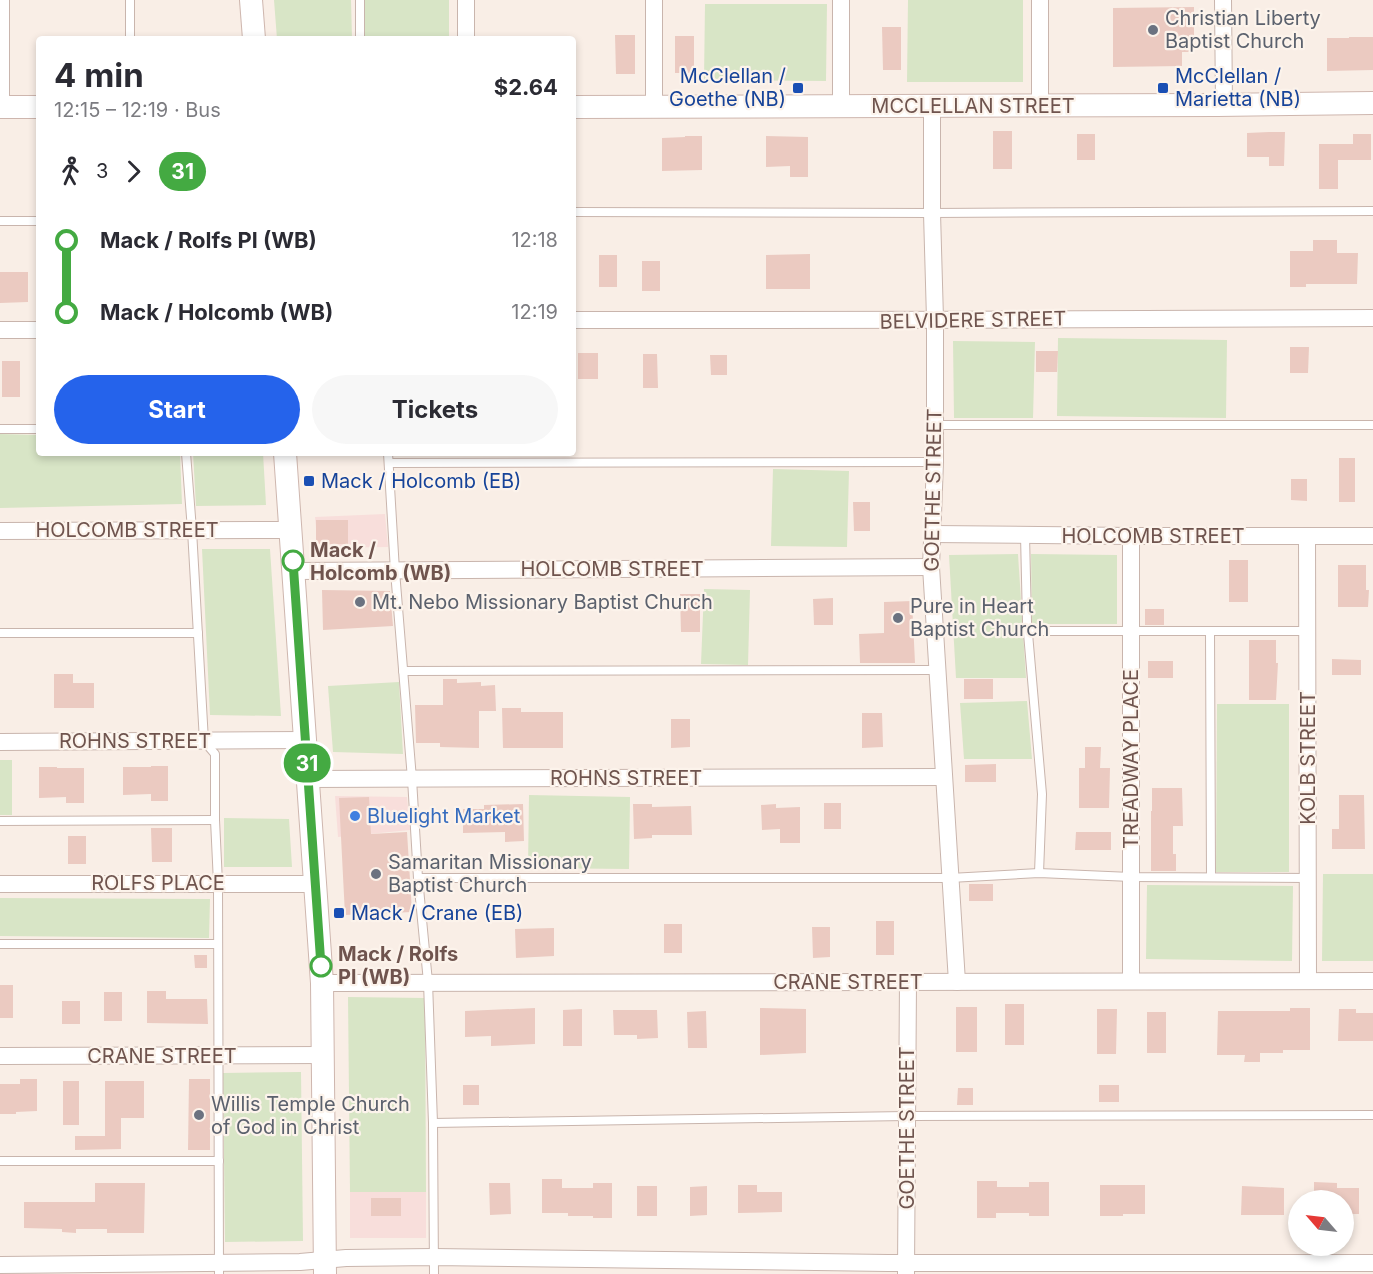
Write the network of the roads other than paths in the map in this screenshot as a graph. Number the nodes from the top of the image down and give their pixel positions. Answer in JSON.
{"nodes":[{"id":1,"x":1,"y":0,"type":"edge"},
{"id":2,"x":130,"y":0,"type":"edge"},
{"id":3,"x":251,"y":0,"type":"edge"},
{"id":4,"x":360,"y":0,"type":"edge"},
{"id":5,"x":466,"y":0,"type":"edge"},
{"id":6,"x":654,"y":0,"type":"edge"},
{"id":7,"x":841,"y":0,"type":"edge"},
{"id":8,"x":1040,"y":0,"type":"edge"},
{"id":9,"x":1224,"y":0,"type":"edge"},
{"id":10,"x":130,"y":36,"type":"edge"},
{"id":11,"x":254,"y":36,"type":"edge"},
{"id":12,"x":360,"y":36,"type":"edge"},
{"id":13,"x":466,"y":36,"type":"edge"},
{"id":14,"x":1373,"y":103,"type":"edge"},
{"id":15,"x":1040,"y":105,"type":"junction"},
{"id":16,"x":1224,"y":105,"type":"junction"},
{"id":17,"x":841,"y":106,"type":"junction"},
{"id":18,"x":932,"y":106,"type":"junction"},
{"id":19,"x":1,"y":107,"type":"edge"},
{"id":20,"x":36,"y":107,"type":"edge"},
{"id":21,"x":576,"y":107,"type":"edge"},
{"id":22,"x":654,"y":107,"type":"junction"},
{"id":23,"x":1373,"y":211,"type":"edge"},
{"id":24,"x":576,"y":212,"type":"edge"},
{"id":25,"x":932,"y":213,"type":"junction"},
{"id":26,"x":36,"y":221,"type":"edge"},
{"id":27,"x":0,"y":222,"type":"edge"},
{"id":28,"x":1373,"y":318,"type":"edge"},
{"id":29,"x":935,"y":319,"type":"junction"},
{"id":30,"x":576,"y":320,"type":"edge"},
{"id":31,"x":0,"y":330,"type":"edge"},
{"id":32,"x":36,"y":330,"type":"edge"},
{"id":33,"x":934,"y":425,"type":"junction"},
{"id":34,"x":1373,"y":425,"type":"edge"},
{"id":35,"x":0,"y":429,"type":"edge"},
{"id":36,"x":36,"y":429,"type":"edge"},
{"id":37,"x":186,"y":456,"type":"edge"},
{"id":38,"x":285,"y":456,"type":"edge"},
{"id":39,"x":388,"y":456,"type":"edge"},
{"id":40,"x":935,"y":462,"type":"junction"},
{"id":41,"x":388,"y":463,"type":"junction"},
{"id":42,"x":192,"y":530,"type":"junction"},
{"id":43,"x":290,"y":530,"type":"junction"},
{"id":44,"x":0,"y":531,"type":"edge"},
{"id":45,"x":933,"y":534,"type":"junction"},
{"id":46,"x":1025,"y":535,"type":"junction"},
{"id":47,"x":1131,"y":536,"type":"junction"},
{"id":48,"x":1307,"y":536,"type":"junction"},
{"id":49,"x":1373,"y":536,"type":"edge"},
{"id":50,"x":931,"y":567,"type":"junction"},
{"id":51,"x":395,"y":570,"type":"junction"},
{"id":52,"x":293,"y":571,"type":"junction"},
{"id":53,"x":1028,"y":631,"type":"junction"},
{"id":54,"x":1307,"y":631,"type":"junction"},
{"id":55,"x":1131,"y":632,"type":"junction"},
{"id":56,"x":1210,"y":632,"type":"junction"},
{"id":57,"x":0,"y":633,"type":"edge"},
{"id":58,"x":198,"y":633,"type":"junction"},
{"id":59,"x":937,"y":670,"type":"junction"},
{"id":60,"x":403,"y":671,"type":"junction"},
{"id":61,"x":305,"y":740,"type":"junction"},
{"id":62,"x":204,"y":741,"type":"junction"},
{"id":63,"x":0,"y":742,"type":"edge"},
{"id":64,"x":944,"y":777,"type":"junction"},
{"id":65,"x":412,"y":778,"type":"junction"},
{"id":66,"x":308,"y":779,"type":"junction"},
{"id":67,"x":214,"y":820,"type":"junction"},
{"id":68,"x":0,"y":821,"type":"edge"},
{"id":69,"x":1039,"y":873,"type":"junction"},
{"id":70,"x":1131,"y":877,"type":"junction"},
{"id":71,"x":1211,"y":877,"type":"junction"},
{"id":72,"x":418,"y":878,"type":"junction"},
{"id":73,"x":950,"y":878,"type":"junction"},
{"id":74,"x":1308,"y":878,"type":"junction"},
{"id":75,"x":218,"y":883,"type":"junction"},
{"id":76,"x":0,"y":884,"type":"edge"},
{"id":77,"x":316,"y":884,"type":"junction"},
{"id":78,"x":0,"y":944,"type":"edge"},
{"id":79,"x":218,"y":944,"type":"junction"},
{"id":80,"x":908,"y":981,"type":"junction"},
{"id":81,"x":1131,"y":981,"type":"junction"},
{"id":82,"x":1308,"y":981,"type":"junction"},
{"id":83,"x":1373,"y":981,"type":"edge"},
{"id":84,"x":428,"y":982,"type":"junction"},
{"id":85,"x":957,"y":982,"type":"junction"},
{"id":86,"x":322,"y":983,"type":"junction"},
{"id":87,"x":219,"y":1055,"type":"junction"},
{"id":88,"x":324,"y":1055,"type":"junction"},
{"id":89,"x":0,"y":1056,"type":"edge"},
{"id":90,"x":1373,"y":1115,"type":"edge"},
{"id":91,"x":906,"y":1116,"type":"junction"},
{"id":92,"x":433,"y":1123,"type":"junction"},
{"id":93,"x":0,"y":1161,"type":"edge"},
{"id":94,"x":219,"y":1161,"type":"junction"},
{"id":95,"x":434,"y":1257,"type":"junction"},
{"id":96,"x":1373,"y":1263,"type":"edge"},
{"id":97,"x":0,"y":1264,"type":"edge"},
{"id":98,"x":325,"y":1267,"type":"edge"},
{"id":99,"x":220,"y":1268,"type":"edge"},
{"id":100,"x":906,"y":1269,"type":"edge"},
{"id":101,"x":434,"y":1274,"type":"edge"}],
"edges":[{"from":1,"to":19,"type":"street"},
{"from":2,"to":10,"type":"lane"},
{"from":3,"to":11,"type":"main road"},
{"from":4,"to":12,"type":"lane"},
{"from":5,"to":13,"type":"street"},
{"from":6,"to":22,"type":"street"},
{"from":7,"to":17,"type":"street"},
{"from":8,"to":15,"type":"street"},
{"from":9,"to":16,"type":"street"},
{"from":14,"to":16,"type":"main road","name":"MCCLELLAN STREET"},
{"from":15,"to":16,"type":"main road","name":"MCCLELLAN STREET"},
{"from":15,"to":18,"type":"main road","name":"MCCLELLAN STREET"},
{"from":17,"to":18,"type":"main road","name":"MCCLELLAN STREET"},
{"from":17,"to":22,"type":"main road","name":"MCCLELLAN STREET"},
{"from":18,"to":25,"type":"street","name":"GOETHE STREET"},
{"from":19,"to":20,"type":"main road"},
{"from":21,"to":22,"type":"main road","name":"MCCLELLAN STREET"},
{"from":23,"to":25,"type":"lane"},
{"from":24,"to":25,"type":"lane"},
{"from":25,"to":29,"type":"street","name":"GOETHE STREET"},
{"from":26,"to":27,"type":"lane"},
{"from":28,"to":29,"type":"street","name":"BELVIDERE STREET"},
{"from":29,"to":30,"type":"street","name":"BELVIDERE STREET"},
{"from":29,"to":33,"type":"street","name":"GOETHE STREET"},
{"from":31,"to":32,"type":"street"},
{"from":33,"to":34,"type":"lane"},
{"from":33,"to":40,"type":"street","name":"GOETHE STREET"},
{"from":35,"to":36,"type":"lane"},
{"from":37,"to":42,"type":"lane"},
{"from":38,"to":43,"type":"main road"},
{"from":39,"to":41,"type":"lane"},
{"from":40,"to":41,"type":"lane"},
{"from":40,"to":45,"type":"street","name":"GOETHE STREET"},
{"from":41,"to":51,"type":"lane"},
{"from":42,"to":43,"type":"street","name":"HOLCOMB STREET"},
{"from":42,"to":44,"type":"street","name":"HOLCOMB STREET"},
{"from":42,"to":58,"type":"lane"},
{"from":43,"to":52,"type":"main road"},
{"from":45,"to":46,"type":"street","name":"HOLCOMB STREET"},
{"from":45,"to":50,"type":"street","name":"GOETHE STREET"},
{"from":46,"to":47,"type":"street","name":"HOLCOMB STREET"},
{"from":46,"to":53,"type":"lane"},
{"from":47,"to":48,"type":"street","name":"HOLCOMB STREET"},
{"from":47,"to":55,"type":"street","name":"TREADWAY PLACE"},
{"from":48,"to":49,"type":"street","name":"HOLCOMB STREET"},
{"from":48,"to":54,"type":"street","name":"KOLB STREET"},
{"from":50,"to":51,"type":"street","name":"HOLCOMB STREET"},
{"from":50,"to":59,"type":"street","name":"GOETHE STREET"},
{"from":51,"to":52,"type":"street","name":"HOLCOMB STREET"},
{"from":51,"to":60,"type":"lane"},
{"from":52,"to":61,"type":"main road"},
{"from":53,"to":55,"type":"lane"},
{"from":53,"to":69,"type":"lane"},
{"from":54,"to":56,"type":"lane"},
{"from":54,"to":74,"type":"street","name":"KOLB STREET"},
{"from":55,"to":56,"type":"lane"},
{"from":55,"to":70,"type":"street","name":"TREADWAY PLACE"},
{"from":56,"to":71,"type":"lane"},
{"from":57,"to":58,"type":"lane"},
{"from":58,"to":62,"type":"lane"},
{"from":59,"to":60,"type":"lane"},
{"from":59,"to":64,"type":"street","name":"GOETHE STREET"},
{"from":60,"to":65,"type":"lane"},
{"from":61,"to":62,"type":"street","name":"ROHNS STREET"},
{"from":61,"to":66,"type":"main road"},
{"from":62,"to":63,"type":"street","name":"ROHNS STREET"},
{"from":62,"to":67,"type":"lane"},
{"from":64,"to":65,"type":"street","name":"ROHNS STREET"},
{"from":64,"to":73,"type":"street","name":"GOETHE STREET"},
{"from":65,"to":66,"type":"street","name":"ROHNS STREET"},
{"from":65,"to":72,"type":"lane"},
{"from":66,"to":77,"type":"main road"},
{"from":67,"to":68,"type":"lane"},
{"from":67,"to":75,"type":"lane"},
{"from":69,"to":70,"type":"lane"},
{"from":69,"to":73,"type":"lane"},
{"from":70,"to":71,"type":"lane"},
{"from":70,"to":81,"type":"street","name":"TREADWAY PLACE"},
{"from":71,"to":74,"type":"lane"},
{"from":72,"to":73,"type":"lane"},
{"from":72,"to":84,"type":"lane"},
{"from":73,"to":85,"type":"street","name":"GOETHE STREET"},
{"from":74,"to":82,"type":"street","name":"KOLB STREET"},
{"from":75,"to":76,"type":"street","name":"ROLFS PLACE"},
{"from":75,"to":77,"type":"street","name":"ROLFS PLACE"},
{"from":75,"to":79,"type":"lane"},
{"from":77,"to":86,"type":"main road"},
{"from":78,"to":79,"type":"lane"},
{"from":79,"to":87,"type":"lane"},
{"from":80,"to":84,"type":"street","name":"CRANE STREET"},
{"from":80,"to":85,"type":"street","name":"CRANE STREET"},
{"from":80,"to":91,"type":"street","name":"GOETHE STREET"},
{"from":81,"to":82,"type":"street","name":"CRANE STREET"},
{"from":81,"to":85,"type":"street","name":"CRANE STREET"},
{"from":82,"to":83,"type":"street","name":"CRANE STREET"},
{"from":84,"to":86,"type":"street","name":"CRANE STREET"},
{"from":84,"to":92,"type":"lane"},
{"from":86,"to":88,"type":"main road"},
{"from":87,"to":88,"type":"street","name":"CRANE STREET"},
{"from":87,"to":89,"type":"street","name":"CRANE STREET"},
{"from":87,"to":94,"type":"lane"},
{"from":88,"to":98,"type":"main road"},
{"from":90,"to":91,"type":"lane"},
{"from":91,"to":92,"type":"lane"},
{"from":91,"to":100,"type":"street","name":"GOETHE STREET"},
{"from":92,"to":95,"type":"lane"},
{"from":93,"to":94,"type":"lane"},
{"from":94,"to":99,"type":"lane"},
{"from":95,"to":98,"type":"street"},
{"from":95,"to":100,"type":"street"},
{"from":95,"to":101,"type":"lane"},
{"from":96,"to":100,"type":"street"},
{"from":97,"to":99,"type":"street"},
{"from":98,"to":99,"type":"street"}]}
